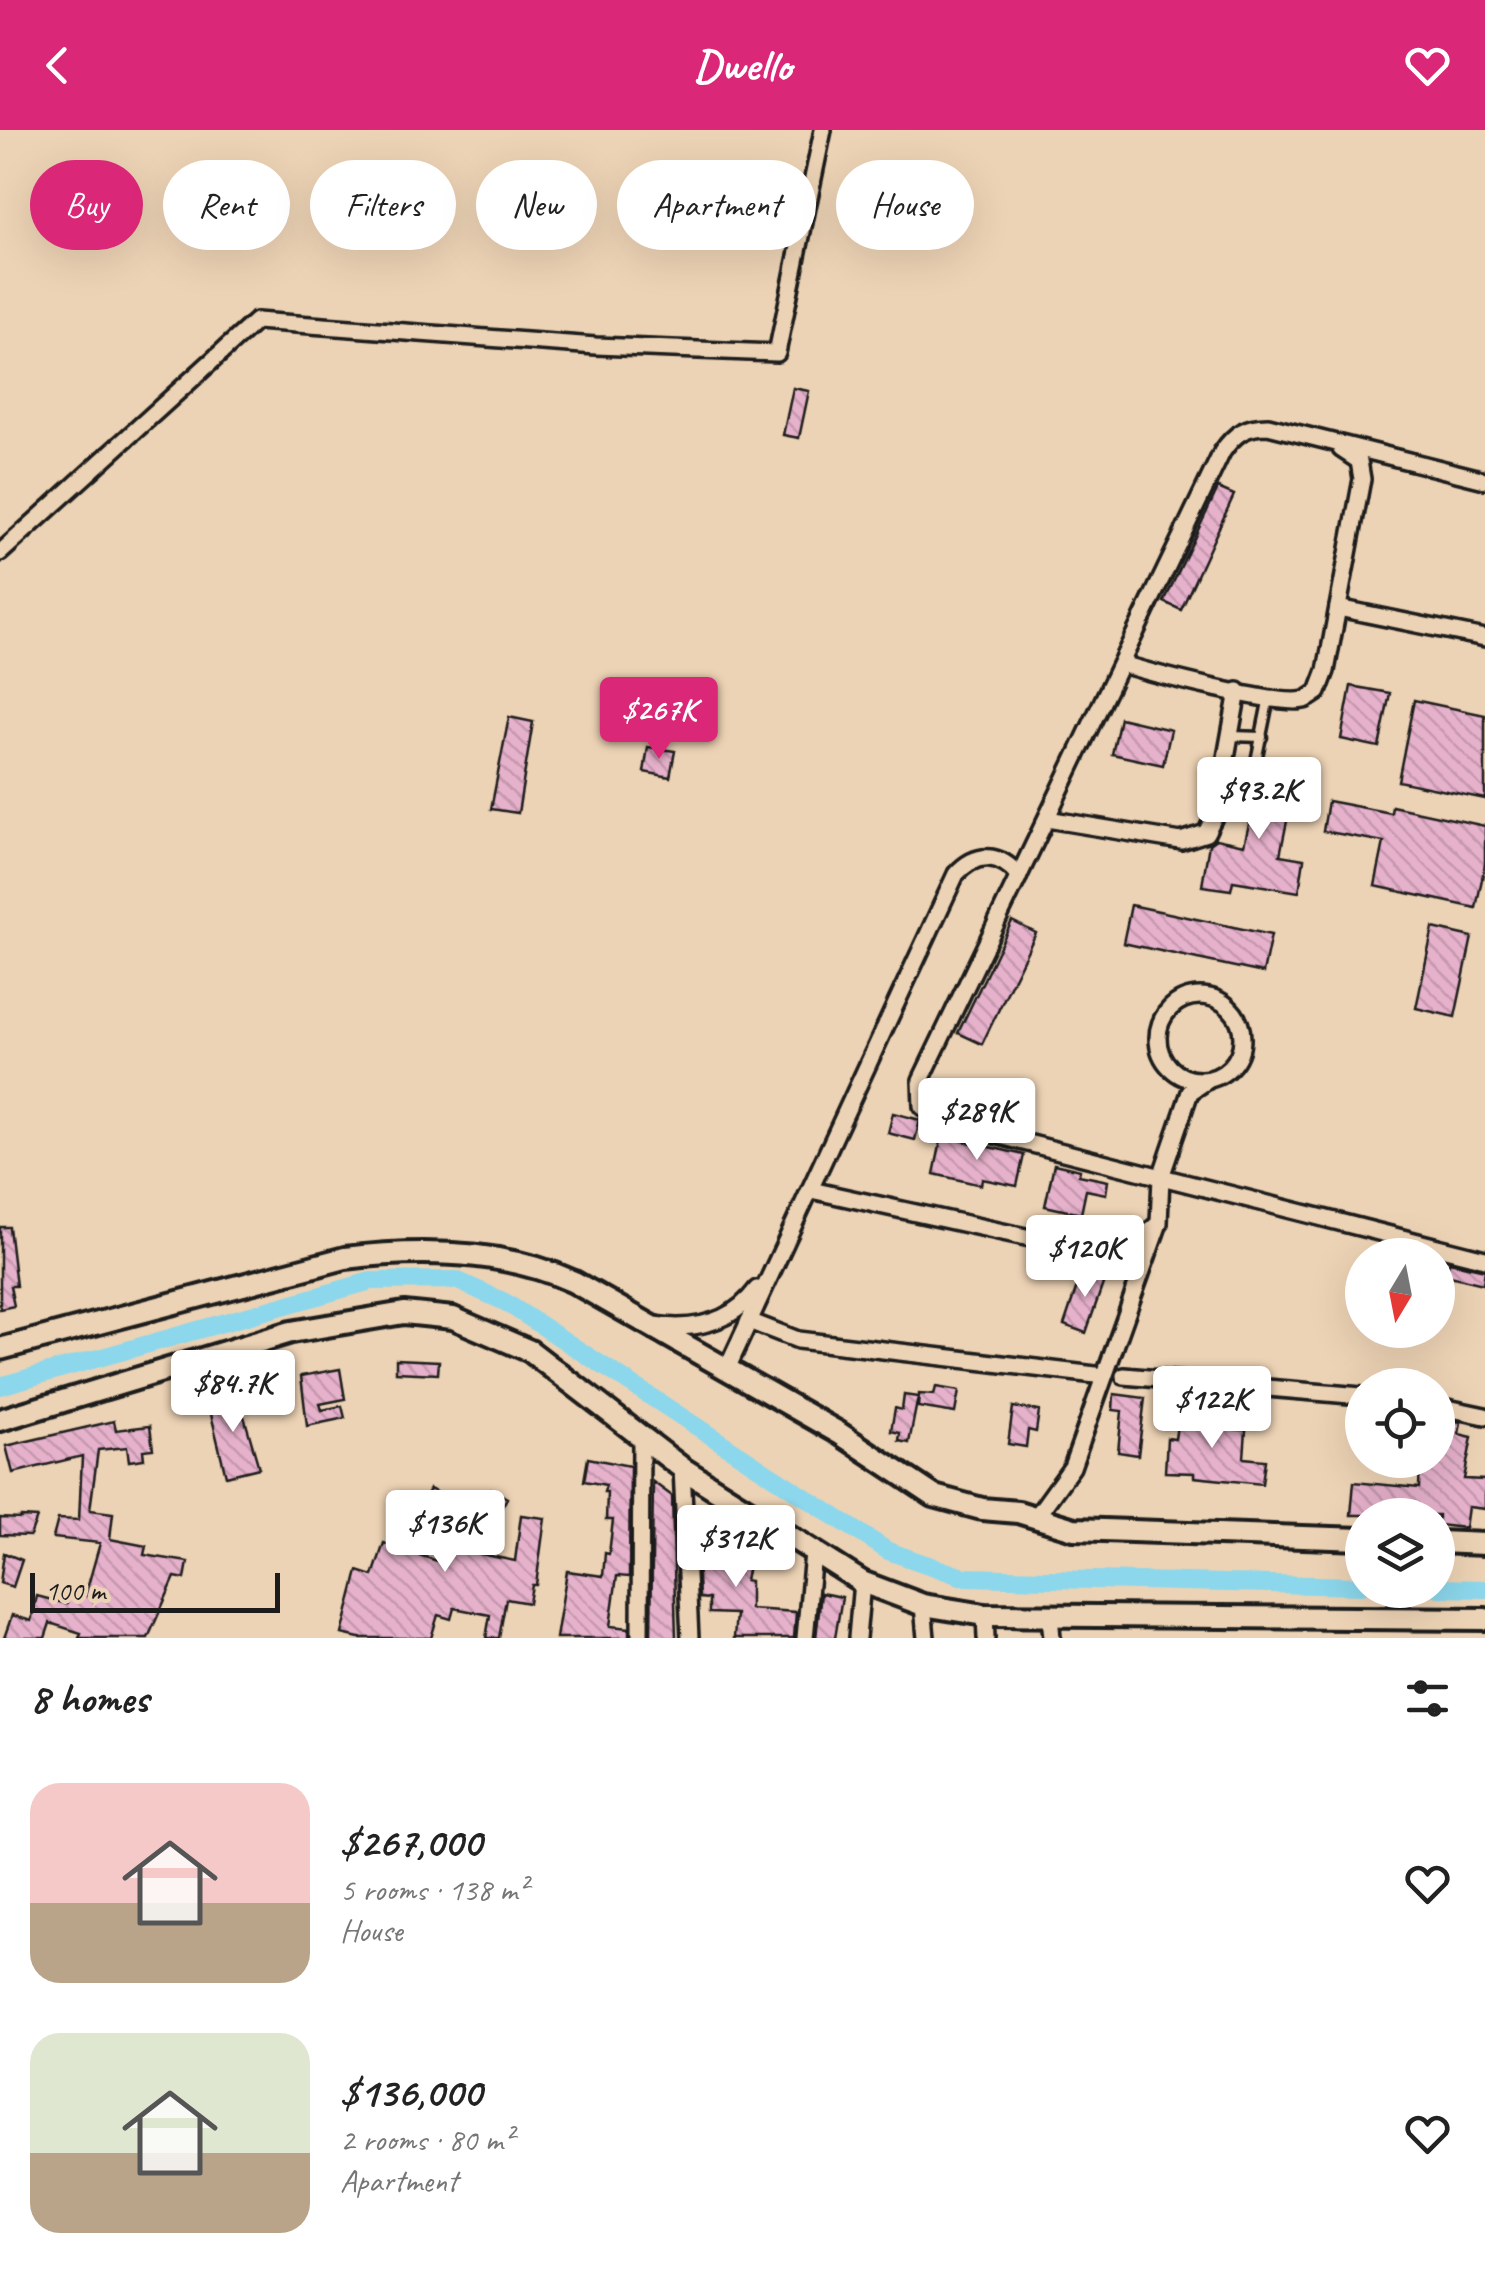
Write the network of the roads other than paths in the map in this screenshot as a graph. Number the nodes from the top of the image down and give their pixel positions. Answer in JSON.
{"nodes":[{"id":1,"x":822,"y":130,"type":"edge"},
{"id":2,"x":1328,"y":441,"type":"junction"},
{"id":3,"x":1391,"y":456,"type":"junction"},
{"id":4,"x":1362,"y":479,"type":"junction"},
{"id":5,"x":1485,"y":480,"type":"edge"},
{"id":6,"x":0,"y":553,"type":"edge"},
{"id":7,"x":1338,"y":608,"type":"junction"},
{"id":8,"x":1485,"y":638,"type":"edge"},
{"id":9,"x":1122,"y":664,"type":"junction"},
{"id":10,"x":1238,"y":691,"type":"junction"},
{"id":11,"x":1269,"y":697,"type":"junction"},
{"id":12,"x":1230,"y":736,"type":"junction"},
{"id":13,"x":1262,"y":737,"type":"junction"},
{"id":14,"x":1249,"y":796,"type":"dead end"},
{"id":15,"x":1047,"y":819,"type":"junction"},
{"id":16,"x":1019,"y":876,"type":"junction"},
{"id":17,"x":1176,"y":1073,"type":"junction"},
{"id":18,"x":1208,"y":1080,"type":"junction"},
{"id":19,"x":1190,"y":1092,"type":"junction"},
{"id":20,"x":1160,"y":1177,"type":"junction"},
{"id":21,"x":811,"y":1190,"type":"junction"},
{"id":22,"x":1159,"y":1223,"type":"junction"},
{"id":23,"x":1485,"y":1258,"type":"edge"},
{"id":24,"x":774,"y":1266,"type":"junction"},
{"id":25,"x":749,"y":1321,"type":"junction"},
{"id":26,"x":649,"y":1324,"type":"junction"},
{"id":27,"x":0,"y":1350,"type":"edge"},
{"id":28,"x":726,"y":1370,"type":"junction"},
{"id":29,"x":1104,"y":1376,"type":"junction"},
{"id":30,"x":1124,"y":1376,"type":"dead end"},
{"id":31,"x":1345,"y":1395,"type":"edge"},
{"id":32,"x":1455,"y":1410,"type":"edge"},
{"id":33,"x":1485,"y":1416,"type":"edge"},
{"id":34,"x":0,"y":1420,"type":"edge"},
{"id":35,"x":642,"y":1435,"type":"junction"},
{"id":36,"x":682,"y":1468,"type":"junction"},
{"id":37,"x":1036,"y":1518,"type":"junction"},
{"id":38,"x":1345,"y":1538,"type":"edge"},
{"id":39,"x":1455,"y":1543,"type":"edge"},
{"id":40,"x":1485,"y":1544,"type":"edge"},
{"id":41,"x":813,"y":1553,"type":"junction"},
{"id":42,"x":862,"y":1582,"type":"junction"},
{"id":43,"x":922,"y":1606,"type":"junction"},
{"id":44,"x":985,"y":1615,"type":"junction"},
{"id":45,"x":1050,"y":1616,"type":"junction"},
{"id":46,"x":1485,"y":1619,"type":"edge"},
{"id":47,"x":640,"y":1638,"type":"edge"},
{"id":48,"x":690,"y":1638,"type":"edge"},
{"id":49,"x":805,"y":1638,"type":"edge"},
{"id":50,"x":858,"y":1638,"type":"edge"},
{"id":51,"x":926,"y":1638,"type":"edge"},
{"id":52,"x":986,"y":1638,"type":"edge"},
{"id":53,"x":1052,"y":1638,"type":"edge"}],
"edges":[{"from":1,"to":6,"type":"street"},
{"from":2,"to":3,"type":"street"},
{"from":2,"to":4,"type":"street"},
{"from":2,"to":9,"type":"street"},
{"from":3,"to":4,"type":"street"},
{"from":3,"to":5,"type":"street"},
{"from":4,"to":7,"type":"street"},
{"from":7,"to":8,"type":"street"},
{"from":7,"to":11,"type":"street"},
{"from":9,"to":10,"type":"street"},
{"from":9,"to":15,"type":"street"},
{"from":10,"to":11,"type":"street"},
{"from":10,"to":12,"type":"street"},
{"from":11,"to":13,"type":"lane"},
{"from":12,"to":13,"type":"lane"},
{"from":12,"to":15,"type":"street"},
{"from":13,"to":14,"type":"lane"},
{"from":15,"to":16,"type":"street"},
{"from":16,"to":20,"type":"street"},
{"from":16,"to":21,"type":"street"},
{"from":17,"to":18,"type":"street"},
{"from":17,"to":18,"type":"street"},
{"from":17,"to":19,"type":"street"},
{"from":18,"to":19,"type":"street"},
{"from":19,"to":20,"type":"street"},
{"from":20,"to":22,"type":"street"},
{"from":20,"to":23,"type":"street"},
{"from":21,"to":22,"type":"street"},
{"from":21,"to":24,"type":"street"},
{"from":22,"to":29,"type":"street"},
{"from":24,"to":25,"type":"street"},
{"from":24,"to":26,"type":"street"},
{"from":25,"to":28,"type":"street"},
{"from":25,"to":29,"type":"street"},
{"from":26,"to":27,"type":"street"},
{"from":26,"to":28,"type":"street"},
{"from":28,"to":37,"type":"street"},
{"from":29,"to":37,"type":"street"},
{"from":30,"to":31,"type":"street"},
{"from":32,"to":33,"type":"street"},
{"from":34,"to":35,"type":"street"},
{"from":35,"to":36,"type":"street"},
{"from":35,"to":47,"type":"street"},
{"from":36,"to":41,"type":"street"},
{"from":36,"to":48,"type":"street"},
{"from":37,"to":38,"type":"street"},
{"from":39,"to":40,"type":"street"},
{"from":41,"to":42,"type":"street"},
{"from":41,"to":49,"type":"street"},
{"from":42,"to":43,"type":"street"},
{"from":42,"to":50,"type":"street"},
{"from":43,"to":44,"type":"street"},
{"from":43,"to":51,"type":"street"},
{"from":44,"to":45,"type":"street"},
{"from":44,"to":52,"type":"street"},
{"from":45,"to":46,"type":"street"},
{"from":45,"to":53,"type":"street"}]}
